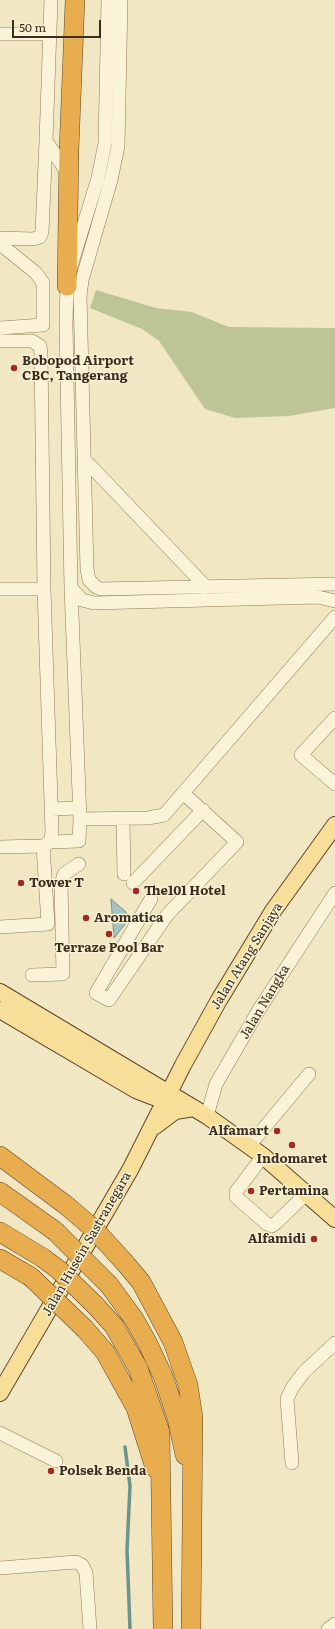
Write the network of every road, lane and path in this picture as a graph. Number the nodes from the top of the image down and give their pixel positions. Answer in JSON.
{"nodes":[{"id":1,"x":51,"y":0,"type":"edge"},
{"id":2,"x":75,"y":0,"type":"edge"},
{"id":3,"x":108,"y":0,"type":"edge"},
{"id":4,"x":121,"y":0,"type":"edge"},
{"id":5,"x":0,"y":34,"type":"edge"},
{"id":6,"x":50,"y":34,"type":"junction"},
{"id":7,"x":46,"y":141,"type":"junction"},
{"id":8,"x":69,"y":175,"type":"junction"},
{"id":9,"x":0,"y":238,"type":"edge"},
{"id":10,"x":0,"y":244,"type":"edge"},
{"id":11,"x":67,"y":286,"type":"junction"},
{"id":12,"x":79,"y":323,"type":"junction"},
{"id":13,"x":66,"y":324,"type":"junction"},
{"id":14,"x":43,"y":325,"type":"junction"},
{"id":15,"x":0,"y":328,"type":"edge"},
{"id":16,"x":0,"y":341,"type":"edge"},
{"id":17,"x":84,"y":459,"type":"junction"},
{"id":18,"x":335,"y":584,"type":"edge"},
{"id":19,"x":206,"y":586,"type":"junction"},
{"id":20,"x":71,"y":588,"type":"junction"},
{"id":21,"x":44,"y":589,"type":"junction"},
{"id":22,"x":0,"y":590,"type":"edge"},
{"id":23,"x":335,"y":601,"type":"edge"},
{"id":24,"x":335,"y":618,"type":"edge"},
{"id":25,"x":335,"y":718,"type":"edge"},
{"id":26,"x":335,"y":784,"type":"edge"},
{"id":27,"x":183,"y":793,"type":"junction"},
{"id":28,"x":51,"y":809,"type":"junction"},
{"id":29,"x":203,"y":810,"type":"junction"},
{"id":30,"x":80,"y":814,"type":"junction"},
{"id":31,"x":123,"y":818,"type":"junction"},
{"id":32,"x":335,"y":825,"type":"edge"},
{"id":33,"x":47,"y":844,"type":"junction"},
{"id":34,"x":0,"y":847,"type":"edge"},
{"id":35,"x":79,"y":864,"type":"dead end"},
{"id":36,"x":335,"y":894,"type":"edge"},
{"id":37,"x":150,"y":899,"type":"dead end"},
{"id":38,"x":0,"y":927,"type":"edge"},
{"id":39,"x":32,"y":975,"type":"dead end"},
{"id":40,"x":0,"y":992,"type":"edge"},
{"id":41,"x":0,"y":1010,"type":"edge"},
{"id":42,"x":66,"y":1039,"type":"junction"},
{"id":43,"x":183,"y":1065,"type":"junction"},
{"id":44,"x":309,"y":1074,"type":"dead end"},
{"id":45,"x":144,"y":1077,"type":"junction"},
{"id":46,"x":170,"y":1093,"type":"junction"},
{"id":47,"x":200,"y":1112,"type":"junction"},
{"id":48,"x":151,"y":1130,"type":"junction"},
{"id":49,"x":249,"y":1146,"type":"junction"},
{"id":50,"x":0,"y":1156,"type":"edge"},
{"id":51,"x":263,"y":1156,"type":"junction"},
{"id":52,"x":0,"y":1192,"type":"edge"},
{"id":53,"x":306,"y":1194,"type":"junction"},
{"id":54,"x":335,"y":1219,"type":"edge"},
{"id":55,"x":0,"y":1232,"type":"edge"},
{"id":56,"x":0,"y":1259,"type":"edge"},
{"id":57,"x":335,"y":1342,"type":"edge"},
{"id":58,"x":0,"y":1393,"type":"edge"},
{"id":59,"x":6,"y":1436,"type":"edge"},
{"id":60,"x":56,"y":1461,"type":"dead end"},
{"id":61,"x":292,"y":1463,"type":"dead end"},
{"id":62,"x":161,"y":1486,"type":"junction"},
{"id":63,"x":192,"y":1488,"type":"junction"},
{"id":64,"x":0,"y":1568,"type":"edge"},
{"id":65,"x":335,"y":1624,"type":"edge"},
{"id":66,"x":90,"y":1629,"type":"edge"},
{"id":67,"x":163,"y":1629,"type":"edge"},
{"id":68,"x":191,"y":1629,"type":"edge"},
{"id":69,"x":328,"y":1629,"type":"edge"}],
"edges":[{"from":1,"to":6,"type":"street"},
{"from":2,"to":8,"type":"highway"},
{"from":3,"to":11,"type":"street"},
{"from":4,"to":12,"type":"street"},
{"from":5,"to":6,"type":"street"},
{"from":6,"to":7,"type":"street"},
{"from":7,"to":8,"type":"street"},
{"from":7,"to":9,"type":"street"},
{"from":8,"to":11,"type":"highway"},
{"from":10,"to":14,"type":"street"},
{"from":11,"to":13,"type":"street"},
{"from":12,"to":13,"type":"street"},
{"from":12,"to":17,"type":"street"},
{"from":13,"to":14,"type":"street"},
{"from":13,"to":20,"type":"street"},
{"from":14,"to":15,"type":"street"},
{"from":16,"to":21,"type":"street"},
{"from":17,"to":19,"type":"street"},
{"from":17,"to":19,"type":"street"},
{"from":18,"to":19,"type":"street"},
{"from":20,"to":23,"type":"street"},
{"from":20,"to":30,"type":"street"},
{"from":21,"to":22,"type":"street"},
{"from":21,"to":28,"type":"street"},
{"from":24,"to":27,"type":"street"},
{"from":25,"to":26,"type":"street"},
{"from":27,"to":29,"type":"street"},
{"from":27,"to":31,"type":"street"},
{"from":28,"to":30,"type":"street"},
{"from":28,"to":33,"type":"street"},
{"from":29,"to":31,"type":"street"},
{"from":29,"to":37,"type":"street"},
{"from":30,"to":31,"type":"street"},
{"from":30,"to":33,"type":"street"},
{"from":32,"to":43,"type":"main road","name":"Jalan Atang Sanjaya"},
{"from":33,"to":34,"type":"street"},
{"from":33,"to":38,"type":"street"},
{"from":35,"to":39,"type":"street"},
{"from":36,"to":47,"type":"street","name":"Jalan Nangka"},
{"from":40,"to":42,"type":"main road"},
{"from":41,"to":42,"type":"main road"},
{"from":42,"to":45,"type":"main road"},
{"from":42,"to":46,"type":"main road"},
{"from":43,"to":45,"type":"main road"},
{"from":43,"to":46,"type":"main road","name":"Jalan Atang Sanjaya"},
{"from":43,"to":47,"type":"main road"},
{"from":44,"to":49,"type":"street"},
{"from":45,"to":46,"type":"main road"},
{"from":46,"to":47,"type":"main road"},
{"from":46,"to":48,"type":"main road","name":"Jalan Husein Sastranegara"},
{"from":47,"to":48,"type":"main road"},
{"from":47,"to":49,"type":"main road"},
{"from":48,"to":58,"type":"main road","name":"Jalan Husein Sastranegara"},
{"from":49,"to":51,"type":"main road"},
{"from":50,"to":63,"type":"highway","bridge":true},
{"from":51,"to":53,"type":"main road"},
{"from":51,"to":53,"type":"street"},
{"from":52,"to":63,"type":"highway","bridge":true},
{"from":53,"to":54,"type":"main road"},
{"from":55,"to":62,"type":"highway","bridge":true},
{"from":56,"to":62,"type":"highway","bridge":true},
{"from":57,"to":61,"type":"street"},
{"from":59,"to":60,"type":"street"},
{"from":62,"to":67,"type":"highway"},
{"from":63,"to":68,"type":"highway"},
{"from":64,"to":66,"type":"street"},
{"from":65,"to":69,"type":"street"}]}
